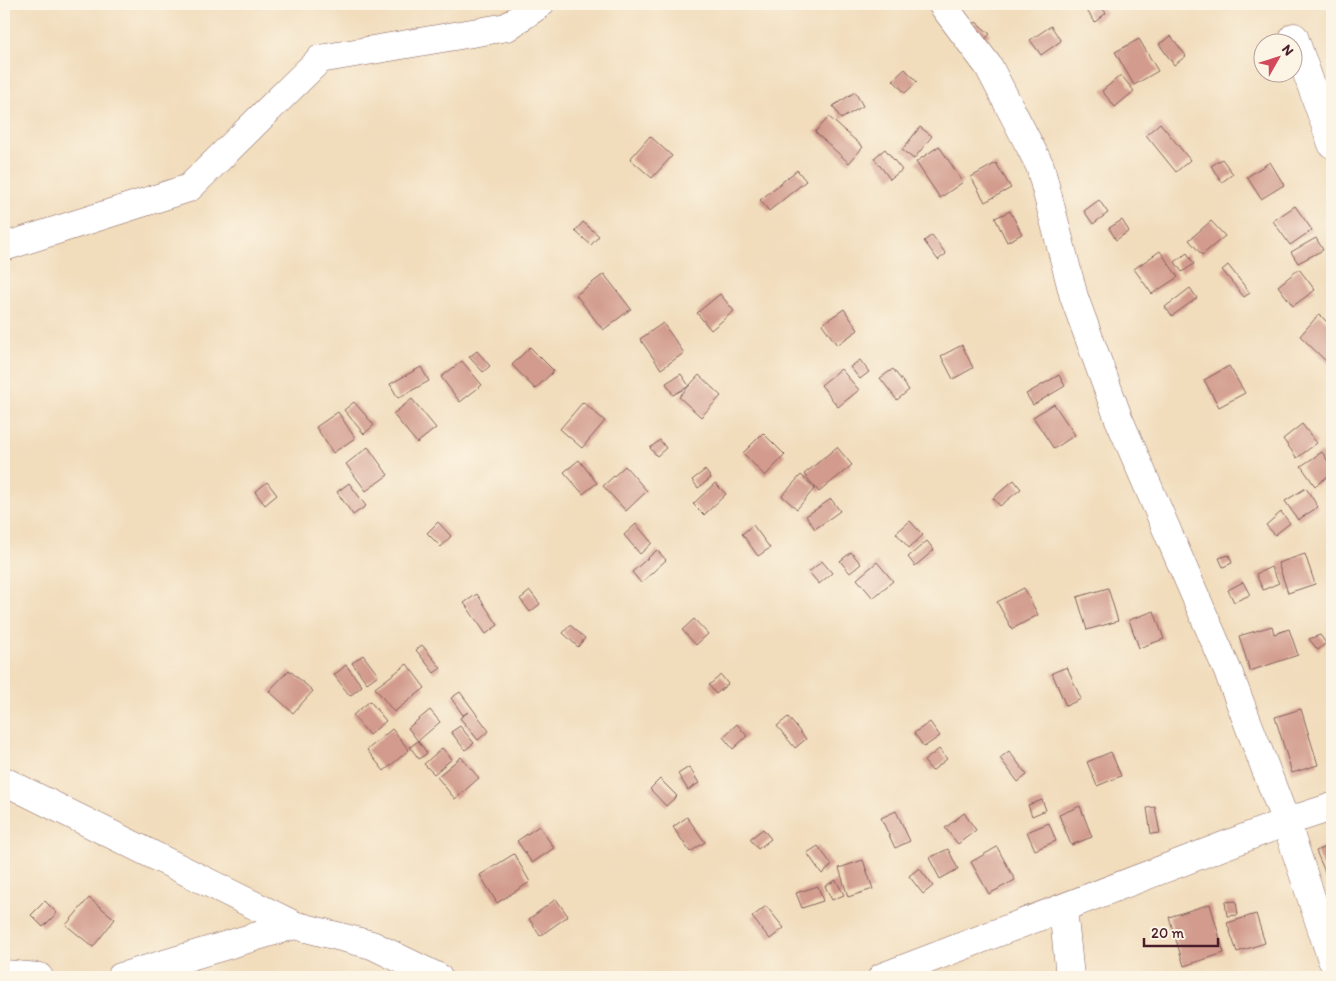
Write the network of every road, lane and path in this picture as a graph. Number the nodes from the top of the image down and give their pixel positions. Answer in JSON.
{"nodes":[{"id":1,"x":540,"y":4,"type":"edge"},
{"id":2,"x":942,"y":4,"type":"edge"},
{"id":3,"x":1304,"y":65,"type":"edge"},
{"id":4,"x":1332,"y":144,"type":"edge"},
{"id":5,"x":4,"y":248,"type":"edge"},
{"id":6,"x":4,"y":781,"type":"edge"},
{"id":7,"x":1332,"y":807,"type":"edge"},
{"id":8,"x":1286,"y":822,"type":"junction"},
{"id":9,"x":1062,"y":908,"type":"junction"},
{"id":10,"x":294,"y":925,"type":"junction"},
{"id":11,"x":1332,"y":960,"type":"edge"},
{"id":12,"x":4,"y":974,"type":"edge"},
{"id":13,"x":38,"y":977,"type":"edge"},
{"id":14,"x":121,"y":977,"type":"edge"},
{"id":15,"x":438,"y":977,"type":"edge"},
{"id":16,"x":882,"y":977,"type":"edge"},
{"id":17,"x":1070,"y":977,"type":"edge"}],
"edges":[{"from":1,"to":5,"type":"street"},
{"from":2,"to":8,"type":"street"},
{"from":3,"to":4,"type":"street"},
{"from":6,"to":10,"type":"street"},
{"from":7,"to":8,"type":"street"},
{"from":8,"to":9,"type":"street"},
{"from":8,"to":11,"type":"street"},
{"from":9,"to":16,"type":"street"},
{"from":9,"to":17,"type":"street"},
{"from":10,"to":14,"type":"street"},
{"from":10,"to":15,"type":"street"},
{"from":12,"to":13,"type":"street"}]}
